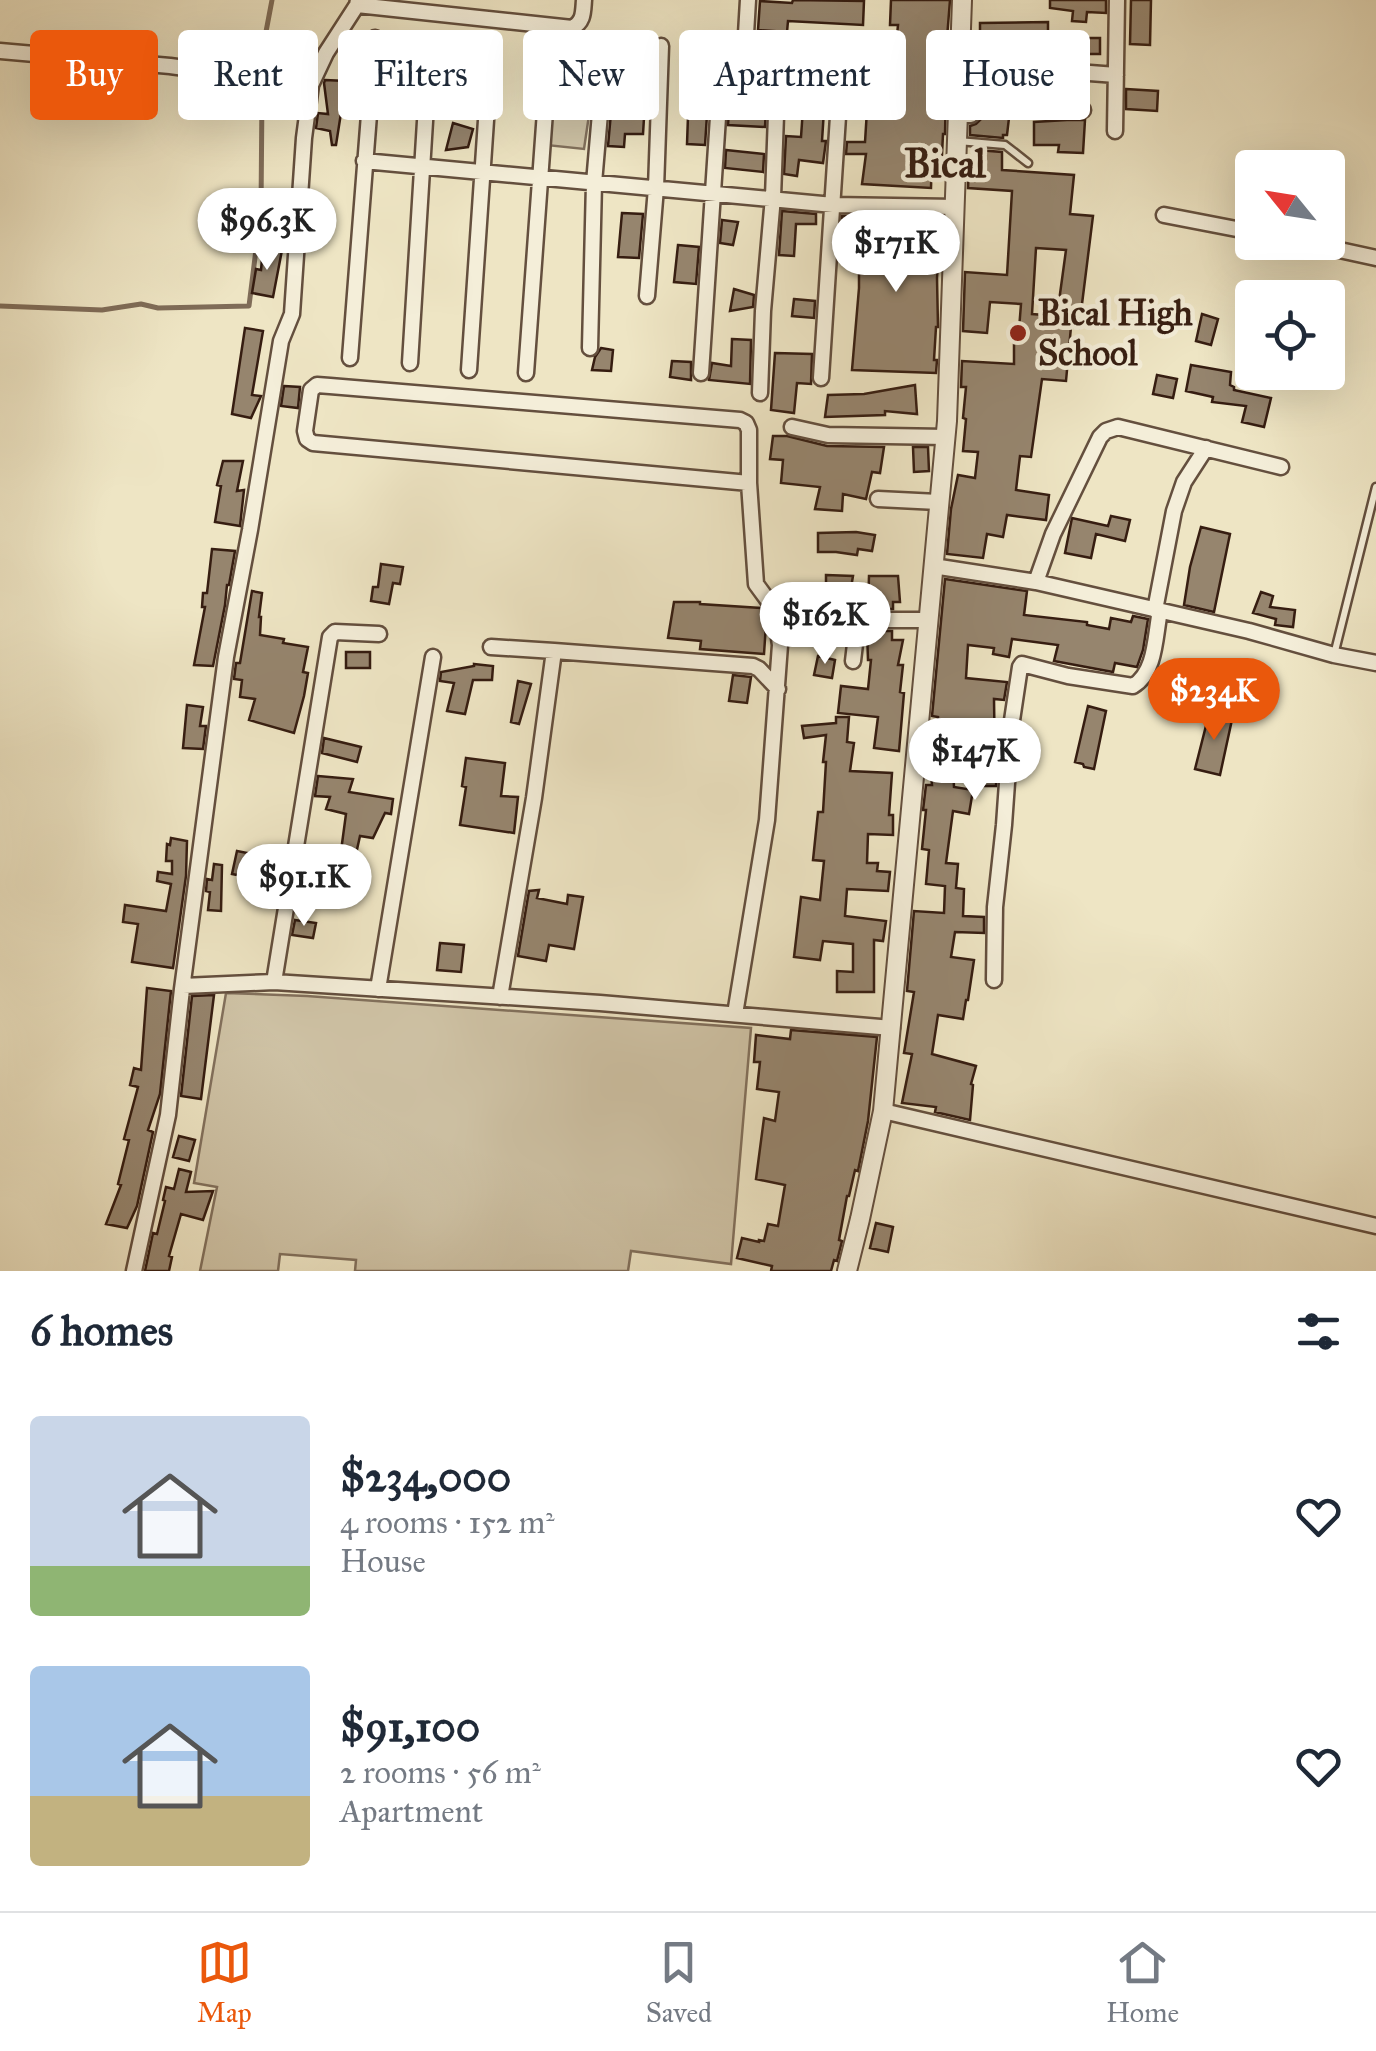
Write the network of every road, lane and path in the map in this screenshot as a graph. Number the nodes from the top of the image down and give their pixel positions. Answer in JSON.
{"nodes":[{"id":1,"x":584,"y":0,"type":"edge"},
{"id":2,"x":748,"y":0,"type":"edge"},
{"id":3,"x":962,"y":0,"type":"edge"},
{"id":4,"x":1116,"y":0,"type":"edge"},
{"id":5,"x":357,"y":2,"type":"edge"},
{"id":6,"x":746,"y":30,"type":"edge"},
{"id":7,"x":961,"y":30,"type":"edge"},
{"id":8,"x":661,"y":46,"type":"dead end"},
{"id":9,"x":0,"y":51,"type":"edge"},
{"id":10,"x":178,"y":67,"type":"edge"},
{"id":11,"x":318,"y":70,"type":"edge"},
{"id":12,"x":1090,"y":73,"type":"edge"},
{"id":13,"x":1116,"y":75,"type":"junction"},
{"id":14,"x":306,"y":120,"type":"edge"},
{"id":15,"x":368,"y":120,"type":"edge"},
{"id":16,"x":425,"y":120,"type":"edge"},
{"id":17,"x":486,"y":120,"type":"edge"},
{"id":18,"x":544,"y":120,"type":"edge"},
{"id":19,"x":599,"y":120,"type":"edge"},
{"id":20,"x":718,"y":120,"type":"edge"},
{"id":21,"x":776,"y":120,"type":"edge"},
{"id":22,"x":838,"y":120,"type":"edge"},
{"id":23,"x":957,"y":120,"type":"edge"},
{"id":24,"x":1114,"y":131,"type":"dead end"},
{"id":25,"x":956,"y":141,"type":"junction"},
{"id":26,"x":364,"y":161,"type":"junction"},
{"id":27,"x":1028,"y":162,"type":"dead end"},
{"id":28,"x":422,"y":166,"type":"junction"},
{"id":29,"x":482,"y":172,"type":"junction"},
{"id":30,"x":540,"y":177,"type":"junction"},
{"id":31,"x":594,"y":183,"type":"junction"},
{"id":32,"x":656,"y":188,"type":"junction"},
{"id":33,"x":713,"y":192,"type":"junction"},
{"id":34,"x":773,"y":198,"type":"junction"},
{"id":35,"x":833,"y":205,"type":"junction"},
{"id":36,"x":955,"y":208,"type":"junction"},
{"id":37,"x":1164,"y":214,"type":"dead end"},
{"id":38,"x":1235,"y":229,"type":"edge"},
{"id":39,"x":1345,"y":251,"type":"edge"},
{"id":40,"x":1376,"y":258,"type":"edge"},
{"id":41,"x":647,"y":296,"type":"dead end"},
{"id":42,"x":590,"y":348,"type":"dead end"},
{"id":43,"x":350,"y":358,"type":"dead end"},
{"id":44,"x":410,"y":363,"type":"dead end"},
{"id":45,"x":468,"y":370,"type":"dead end"},
{"id":46,"x":526,"y":373,"type":"dead end"},
{"id":47,"x":701,"y":373,"type":"dead end"},
{"id":48,"x":820,"y":378,"type":"dead end"},
{"id":49,"x":760,"y":392,"type":"dead end"},
{"id":50,"x":792,"y":428,"type":"dead end"},
{"id":51,"x":946,"y":436,"type":"junction"},
{"id":52,"x":1206,"y":448,"type":"junction"},
{"id":53,"x":1281,"y":467,"type":"dead end"},
{"id":54,"x":748,"y":483,"type":"junction"},
{"id":55,"x":1376,"y":487,"type":"edge"},
{"id":56,"x":878,"y":498,"type":"dead end"},
{"id":57,"x":938,"y":502,"type":"junction"},
{"id":58,"x":933,"y":566,"type":"junction"},
{"id":59,"x":1036,"y":582,"type":"junction"},
{"id":60,"x":1158,"y":611,"type":"junction"},
{"id":61,"x":929,"y":620,"type":"junction"},
{"id":62,"x":379,"y":634,"type":"dead end"},
{"id":63,"x":491,"y":647,"type":"dead end"},
{"id":64,"x":554,"y":651,"type":"junction"},
{"id":65,"x":433,"y":656,"type":"dead end"},
{"id":66,"x":1334,"y":656,"type":"junction"},
{"id":67,"x":852,"y":660,"type":"dead end"},
{"id":68,"x":1376,"y":662,"type":"edge"},
{"id":69,"x":778,"y":688,"type":"junction"},
{"id":70,"x":994,"y":980,"type":"dead end"},
{"id":71,"x":274,"y":982,"type":"junction"},
{"id":72,"x":183,"y":986,"type":"junction"},
{"id":73,"x":378,"y":989,"type":"junction"},
{"id":74,"x":500,"y":997,"type":"junction"},
{"id":75,"x":735,"y":1014,"type":"junction"},
{"id":76,"x":892,"y":1028,"type":"junction"},
{"id":77,"x":883,"y":1111,"type":"junction"},
{"id":78,"x":1376,"y":1226,"type":"edge"},
{"id":79,"x":134,"y":1271,"type":"edge"},
{"id":80,"x":847,"y":1271,"type":"edge"}],
"edges":[{"from":1,"to":5,"type":"street"},
{"from":2,"to":6,"type":"street"},
{"from":3,"to":7,"type":"street"},
{"from":4,"to":13,"type":"street"},
{"from":5,"to":11,"type":"street"},
{"from":8,"to":32,"type":"street"},
{"from":9,"to":10,"type":"street"},
{"from":12,"to":13,"type":"street"},
{"from":13,"to":24,"type":"street"},
{"from":14,"to":72,"type":"street"},
{"from":15,"to":26,"type":"street"},
{"from":16,"to":28,"type":"street"},
{"from":17,"to":29,"type":"street"},
{"from":18,"to":30,"type":"street"},
{"from":19,"to":31,"type":"street"},
{"from":20,"to":33,"type":"street"},
{"from":21,"to":34,"type":"street"},
{"from":22,"to":35,"type":"street"},
{"from":23,"to":25,"type":"street"},
{"from":25,"to":27,"type":"lane"},
{"from":25,"to":36,"type":"street"},
{"from":26,"to":28,"type":"street"},
{"from":26,"to":43,"type":"street"},
{"from":28,"to":29,"type":"street"},
{"from":28,"to":44,"type":"street"},
{"from":29,"to":30,"type":"street"},
{"from":29,"to":45,"type":"street"},
{"from":30,"to":31,"type":"street"},
{"from":30,"to":46,"type":"street"},
{"from":31,"to":32,"type":"street"},
{"from":31,"to":42,"type":"street"},
{"from":32,"to":33,"type":"street"},
{"from":32,"to":41,"type":"street"},
{"from":33,"to":34,"type":"street"},
{"from":33,"to":47,"type":"street"},
{"from":34,"to":35,"type":"street"},
{"from":34,"to":49,"type":"street"},
{"from":35,"to":36,"type":"street"},
{"from":35,"to":48,"type":"street"},
{"from":36,"to":51,"type":"street"},
{"from":37,"to":38,"type":"street"},
{"from":39,"to":40,"type":"street"},
{"from":50,"to":51,"type":"street"},
{"from":51,"to":57,"type":"street"},
{"from":52,"to":53,"type":"street"},
{"from":52,"to":59,"type":"street"},
{"from":52,"to":60,"type":"street"},
{"from":54,"to":54,"type":"street"},
{"from":54,"to":69,"type":"street"},
{"from":55,"to":66,"type":"lane"},
{"from":56,"to":57,"type":"street"},
{"from":57,"to":58,"type":"street"},
{"from":58,"to":59,"type":"street"},
{"from":58,"to":61,"type":"street"},
{"from":59,"to":60,"type":"street"},
{"from":60,"to":66,"type":"street"},
{"from":60,"to":70,"type":"street"},
{"from":61,"to":67,"type":"street"},
{"from":61,"to":76,"type":"street"},
{"from":62,"to":71,"type":"street"},
{"from":63,"to":64,"type":"street"},
{"from":64,"to":69,"type":"street"},
{"from":64,"to":74,"type":"street"},
{"from":65,"to":73,"type":"street"},
{"from":66,"to":68,"type":"street"},
{"from":69,"to":75,"type":"street"},
{"from":71,"to":72,"type":"street"},
{"from":71,"to":73,"type":"street"},
{"from":72,"to":79,"type":"street"},
{"from":73,"to":74,"type":"street"},
{"from":74,"to":75,"type":"street"},
{"from":75,"to":76,"type":"street"},
{"from":76,"to":77,"type":"street"},
{"from":77,"to":78,"type":"street"},
{"from":77,"to":80,"type":"street"}]}
